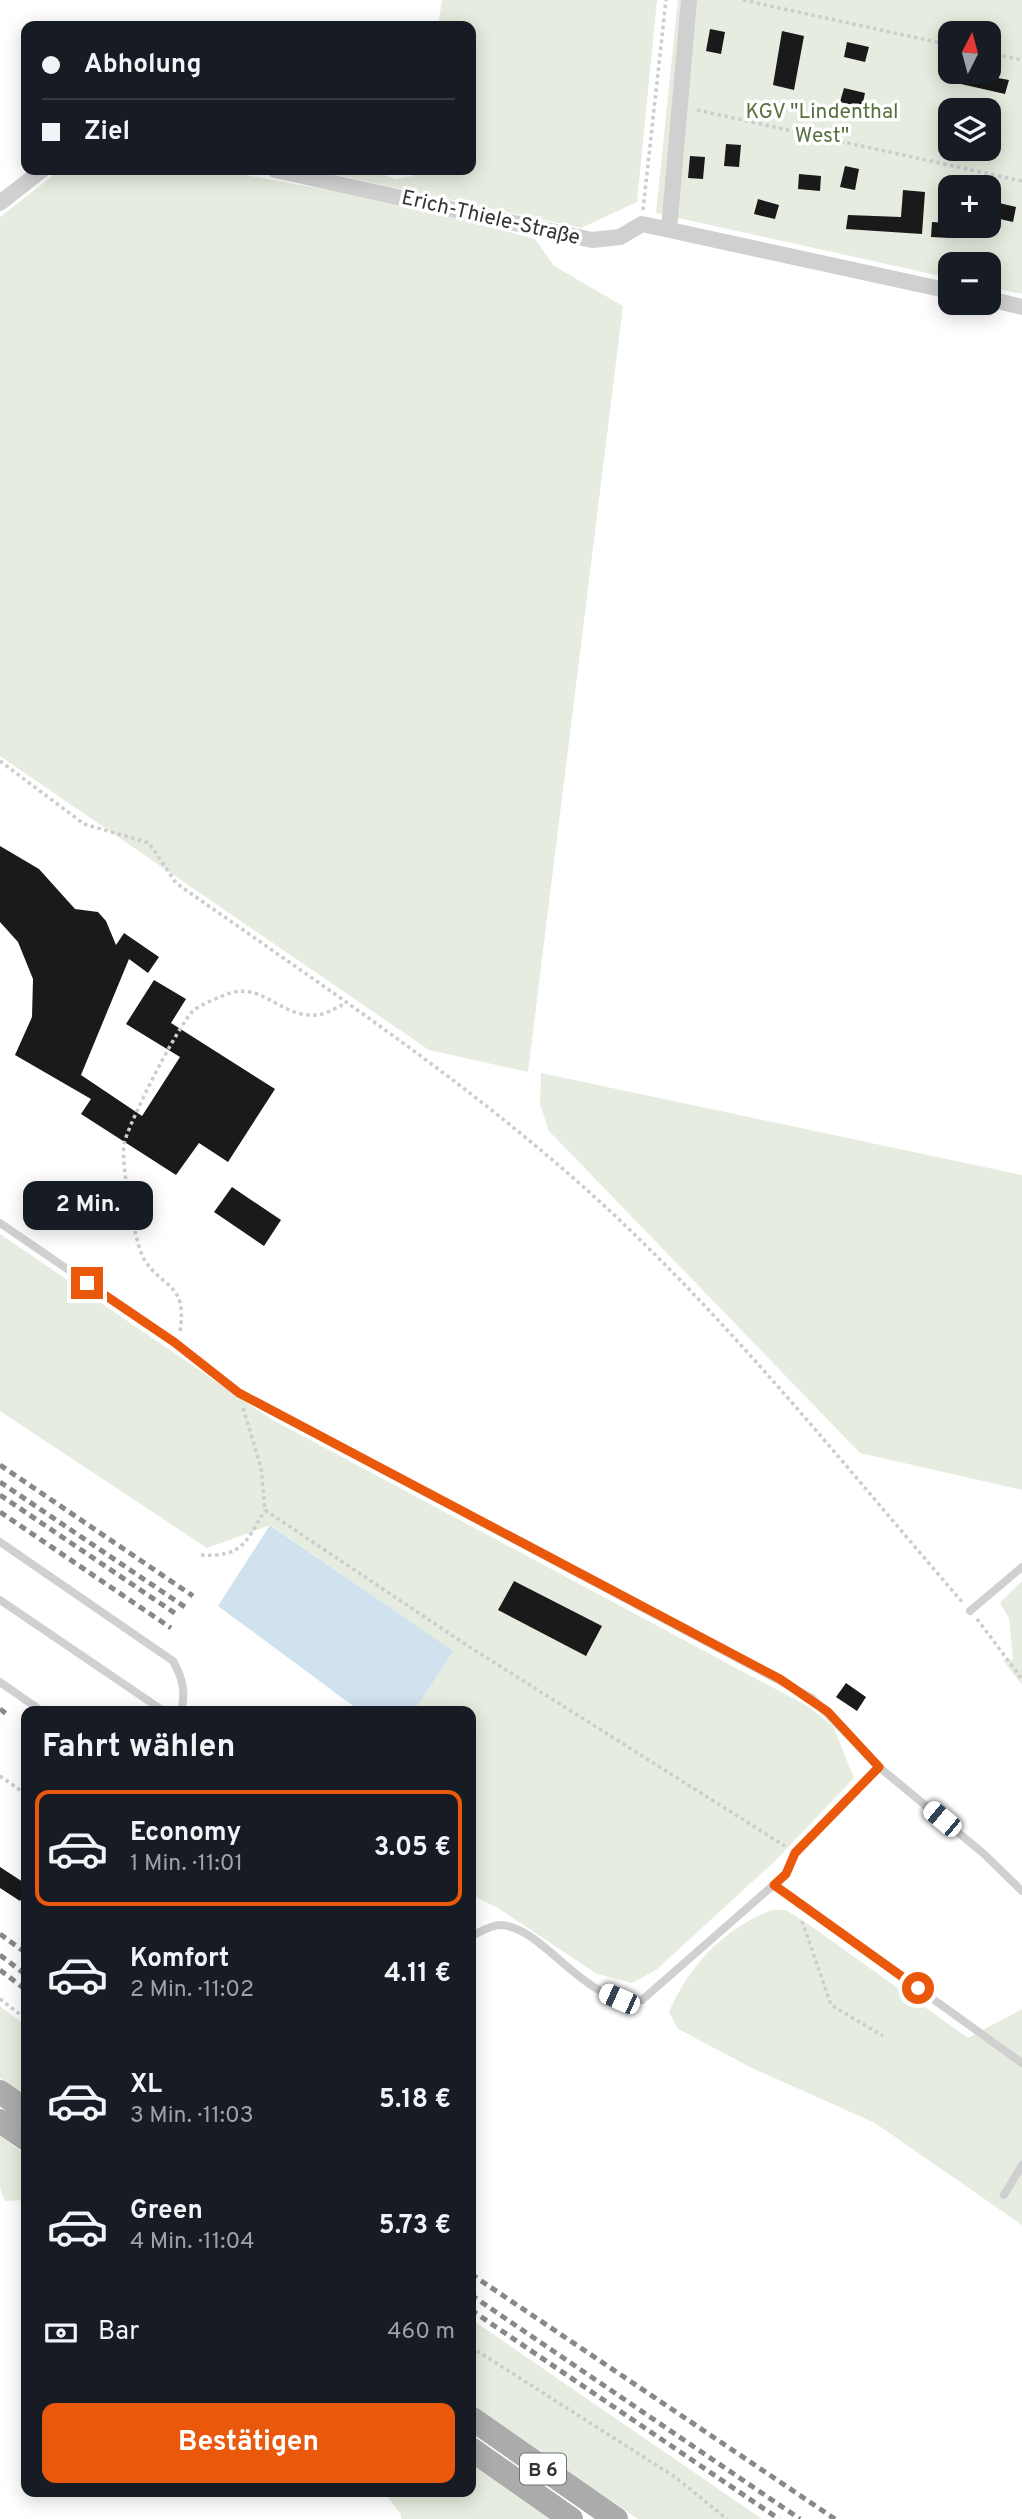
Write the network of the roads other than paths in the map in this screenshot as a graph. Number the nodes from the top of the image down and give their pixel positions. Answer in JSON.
{"nodes":[{"id":1,"x":689,"y":0,"type":"edge"},
{"id":2,"x":36,"y":175,"type":"edge"},
{"id":3,"x":298,"y":175,"type":"edge"},
{"id":4,"x":0,"y":203,"type":"edge"},
{"id":5,"x":669,"y":229,"type":"junction"},
{"id":6,"x":938,"y":288,"type":"edge"},
{"id":7,"x":1001,"y":302,"type":"edge"},
{"id":8,"x":1022,"y":307,"type":"edge"},
{"id":9,"x":0,"y":1223,"type":"edge"},
{"id":10,"x":0,"y":1542,"type":"edge"},
{"id":11,"x":1022,"y":1567,"type":"edge"},
{"id":12,"x":0,"y":1600,"type":"edge"},
{"id":13,"x":970,"y":1611,"type":"road end"},
{"id":14,"x":0,"y":1682,"type":"edge"},
{"id":15,"x":34,"y":1706,"type":"edge"},
{"id":16,"x":155,"y":1706,"type":"edge"},
{"id":17,"x":182,"y":1706,"type":"edge"},
{"id":18,"x":879,"y":1767,"type":"junction"},
{"id":19,"x":774,"y":1885,"type":"junction"},
{"id":20,"x":1022,"y":1891,"type":"edge"},
{"id":21,"x":476,"y":1934,"type":"edge"},
{"id":22,"x":1022,"y":2063,"type":"edge"},
{"id":23,"x":0,"y":2092,"type":"edge"},
{"id":24,"x":21,"y":2107,"type":"edge"},
{"id":25,"x":0,"y":2121,"type":"edge"},
{"id":26,"x":21,"y":2136,"type":"edge"},
{"id":27,"x":1022,"y":2165,"type":"edge"},
{"id":28,"x":1004,"y":2195,"type":"dead end"},
{"id":29,"x":476,"y":2421,"type":"edge"},
{"id":30,"x":476,"y":2452,"type":"edge"},
{"id":31,"x":571,"y":2519,"type":"edge"},
{"id":32,"x":616,"y":2519,"type":"edge"}],
"edges":[{"from":1,"to":5,"type":"street"},
{"from":2,"to":4,"type":"street"},
{"from":3,"to":5,"type":"street","name":"Erich-Thiele-Straße"},
{"from":5,"to":6,"type":"street"},
{"from":7,"to":8,"type":"street"},
{"from":9,"to":18,"type":"lane"},
{"from":10,"to":17,"type":"lane"},
{"from":11,"to":13,"type":"lane"},
{"from":12,"to":16,"type":"lane"},
{"from":14,"to":15,"type":"lane"},
{"from":18,"to":19,"type":"lane"},
{"from":18,"to":20,"type":"lane"},
{"from":19,"to":21,"type":"lane"},
{"from":19,"to":22,"type":"lane"},
{"from":23,"to":24,"type":"main road"},
{"from":25,"to":26,"type":"main road"},
{"from":27,"to":28,"type":"lane"},
{"from":29,"to":32,"type":"main road","number":"B 6"},
{"from":30,"to":31,"type":"main road","number":"B 6"}]}
